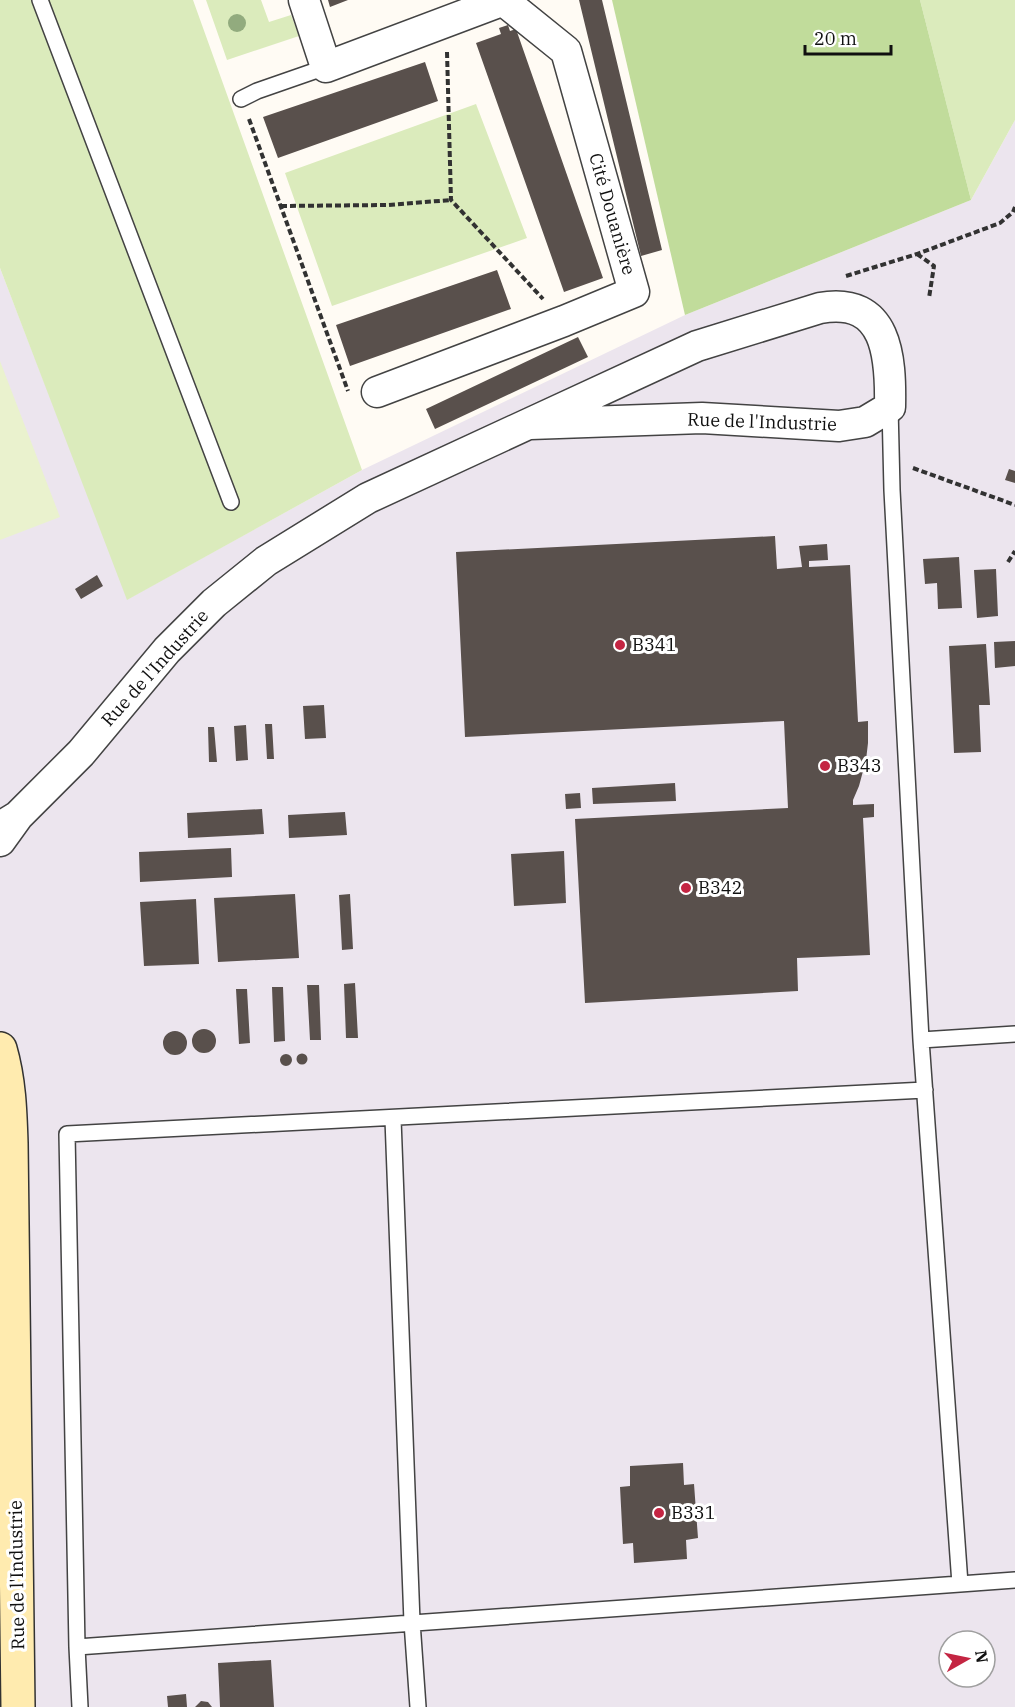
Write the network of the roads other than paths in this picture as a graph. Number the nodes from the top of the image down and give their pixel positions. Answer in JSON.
{"nodes":[{"id":1,"x":40,"y":0,"type":"edge"},
{"id":2,"x":304,"y":0,"type":"edge"},
{"id":3,"x":504,"y":1,"type":"edge"},
{"id":4,"x":326,"y":67,"type":"junction"},
{"id":5,"x":241,"y":99,"type":"road end"},
{"id":6,"x":362,"y":392,"type":"road end"},
{"id":7,"x":890,"y":407,"type":"junction"},
{"id":8,"x":530,"y":424,"type":"junction"},
{"id":9,"x":231,"y":502,"type":"dead end"},
{"id":10,"x":9,"y":821,"type":"edge"},
{"id":11,"x":0,"y":841,"type":"edge"},
{"id":12,"x":1015,"y":1034,"type":"edge"},
{"id":13,"x":921,"y":1040,"type":"junction"},
{"id":14,"x":0,"y":1049,"type":"edge"},
{"id":15,"x":925,"y":1090,"type":"junction"},
{"id":16,"x":393,"y":1119,"type":"junction"},
{"id":17,"x":1015,"y":1580,"type":"edge"},
{"id":18,"x":960,"y":1584,"type":"junction"},
{"id":19,"x":412,"y":1622,"type":"junction"},
{"id":20,"x":77,"y":1647,"type":"junction"},
{"id":21,"x":18,"y":1707,"type":"edge"},
{"id":22,"x":80,"y":1707,"type":"edge"},
{"id":23,"x":418,"y":1707,"type":"edge"}],
"edges":[{"from":1,"to":9,"type":"lane"},
{"from":2,"to":4,"type":"street"},
{"from":3,"to":4,"type":"street","name":"Cité Douanière"},
{"from":3,"to":6,"type":"street","name":"Cité Douanière"},
{"from":4,"to":5,"type":"lane"},
{"from":7,"to":8,"type":"street","name":"Rue de l'Industrie"},
{"from":7,"to":8,"type":"street","name":"Rue de l'Industrie"},
{"from":7,"to":13,"type":"lane"},
{"from":8,"to":10,"type":"street","name":"Rue de l'Industrie"},
{"from":10,"to":11,"type":"street","name":"Rue de l'Industrie"},
{"from":12,"to":13,"type":"lane"},
{"from":13,"to":15,"type":"lane"},
{"from":14,"to":21,"type":"main road","name":"Rue de l'Industrie"},
{"from":15,"to":16,"type":"lane"},
{"from":15,"to":18,"type":"lane"},
{"from":16,"to":19,"type":"lane"},
{"from":16,"to":20,"type":"lane"},
{"from":17,"to":18,"type":"lane"},
{"from":18,"to":19,"type":"lane"},
{"from":19,"to":20,"type":"lane"},
{"from":19,"to":23,"type":"lane"},
{"from":20,"to":22,"type":"lane"}]}
